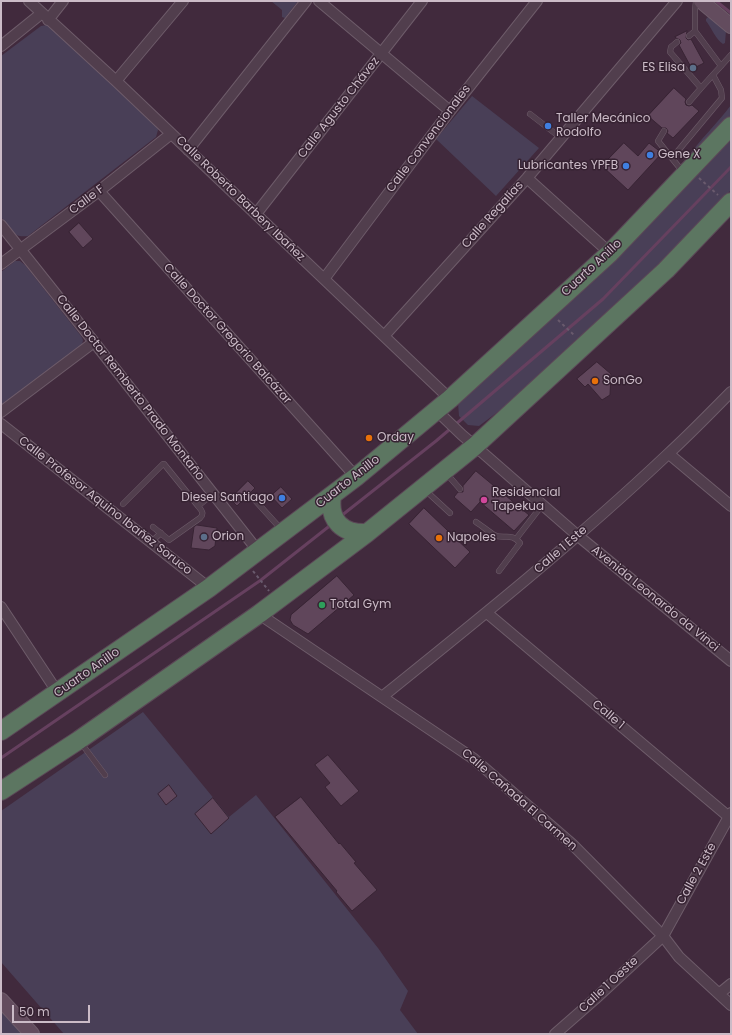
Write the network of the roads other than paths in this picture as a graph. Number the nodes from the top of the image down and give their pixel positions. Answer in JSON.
{"nodes":[{"id":1,"x":29,"y":1,"type":"edge"},
{"id":2,"x":64,"y":1,"type":"edge"},
{"id":3,"x":183,"y":1,"type":"edge"},
{"id":4,"x":306,"y":1,"type":"edge"},
{"id":5,"x":319,"y":1,"type":"edge"},
{"id":6,"x":422,"y":1,"type":"edge"},
{"id":7,"x":537,"y":1,"type":"edge"},
{"id":8,"x":677,"y":1,"type":"edge"},
{"id":9,"x":696,"y":1,"type":"edge"},
{"id":10,"x":701,"y":1,"type":"edge"},
{"id":11,"x":45,"y":16,"type":"junction"},
{"id":12,"x":731,"y":26,"type":"edge"},
{"id":13,"x":695,"y":31,"type":"junction"},
{"id":14,"x":689,"y":36,"type":"dead end"},
{"id":15,"x":677,"y":42,"type":"dead end"},
{"id":16,"x":1,"y":46,"type":"edge"},
{"id":17,"x":381,"y":53,"type":"junction"},
{"id":18,"x":731,"y":55,"type":"edge"},
{"id":19,"x":720,"y":66,"type":"junction"},
{"id":20,"x":713,"y":74,"type":"junction"},
{"id":21,"x":116,"y":82,"type":"junction"},
{"id":22,"x":701,"y":88,"type":"junction"},
{"id":23,"x":689,"y":102,"type":"dead end"},
{"id":24,"x":450,"y":111,"type":"junction"},
{"id":25,"x":530,"y":114,"type":"dead end"},
{"id":26,"x":731,"y":126,"type":"edge"},
{"id":27,"x":664,"y":131,"type":"dead end"},
{"id":28,"x":171,"y":134,"type":"junction"},
{"id":29,"x":561,"y":138,"type":"junction"},
{"id":30,"x":188,"y":150,"type":"junction"},
{"id":31,"x":672,"y":158,"type":"junction"},
{"id":32,"x":685,"y":174,"type":"junction"},
{"id":33,"x":527,"y":178,"type":"junction"},
{"id":34,"x":99,"y":191,"type":"junction"},
{"id":35,"x":731,"y":202,"type":"edge"},
{"id":36,"x":256,"y":214,"type":"junction"},
{"id":37,"x":1,"y":225,"type":"edge"},
{"id":38,"x":20,"y":249,"type":"junction"},
{"id":39,"x":610,"y":253,"type":"junction"},
{"id":40,"x":1,"y":264,"type":"edge"},
{"id":41,"x":324,"y":279,"type":"junction"},
{"id":42,"x":384,"y":336,"type":"junction"},
{"id":43,"x":94,"y":342,"type":"junction"},
{"id":44,"x":731,"y":392,"type":"edge"},
{"id":45,"x":450,"y":399,"type":"junction"},
{"id":46,"x":1,"y":412,"type":"edge"},
{"id":47,"x":441,"y":416,"type":"junction"},
{"id":48,"x":1,"y":424,"type":"edge"},
{"id":49,"x":468,"y":440,"type":"junction"},
{"id":50,"x":669,"y":454,"type":"junction"},
{"id":51,"x":444,"y":471,"type":"junction"},
{"id":52,"x":356,"y":478,"type":"junction"},
{"id":53,"x":423,"y":488,"type":"junction"},
{"id":54,"x":460,"y":489,"type":"dead end"},
{"id":55,"x":213,"y":494,"type":"junction"},
{"id":56,"x":332,"y":496,"type":"junction"},
{"id":57,"x":252,"y":497,"type":"dead end"},
{"id":58,"x":123,"y":504,"type":"dead end"},
{"id":59,"x":543,"y":504,"type":"junction"},
{"id":60,"x":198,"y":506,"type":"junction"},
{"id":61,"x":731,"y":506,"type":"edge"},
{"id":62,"x":450,"y":513,"type":"dead end"},
{"id":63,"x":307,"y":514,"type":"junction"},
{"id":64,"x":476,"y":522,"type":"dead end"},
{"id":65,"x":336,"y":525,"type":"junction"},
{"id":66,"x":153,"y":527,"type":"dead end"},
{"id":67,"x":283,"y":532,"type":"junction"},
{"id":68,"x":161,"y":533,"type":"junction"},
{"id":69,"x":367,"y":533,"type":"junction"},
{"id":70,"x":577,"y":536,"type":"junction"},
{"id":71,"x":516,"y":539,"type":"junction"},
{"id":72,"x":151,"y":542,"type":"junction"},
{"id":73,"x":258,"y":550,"type":"junction"},
{"id":74,"x":344,"y":550,"type":"junction"},
{"id":75,"x":499,"y":571,"type":"dead end"},
{"id":76,"x":209,"y":588,"type":"junction"},
{"id":77,"x":1,"y":607,"type":"edge"},
{"id":78,"x":487,"y":613,"type":"junction"},
{"id":79,"x":259,"y":614,"type":"junction"},
{"id":80,"x":731,"y":661,"type":"edge"},
{"id":81,"x":58,"y":693,"type":"junction"},
{"id":82,"x":382,"y":698,"type":"junction"},
{"id":83,"x":1,"y":731,"type":"edge"},
{"id":84,"x":79,"y":740,"type":"junction"},
{"id":85,"x":105,"y":775,"type":"dead end"},
{"id":86,"x":1,"y":791,"type":"edge"},
{"id":87,"x":730,"y":815,"type":"edge"},
{"id":88,"x":663,"y":936,"type":"junction"},
{"id":89,"x":731,"y":984,"type":"edge"},
{"id":90,"x":720,"y":994,"type":"junction"},
{"id":91,"x":1,"y":1000,"type":"edge"},
{"id":92,"x":731,"y":1005,"type":"edge"},
{"id":93,"x":32,"y":1034,"type":"edge"},
{"id":94,"x":555,"y":1034,"type":"edge"}],
"edges":[{"from":1,"to":11,"type":"street","name":"Calle Roberto Barbery Ibañez"},
{"from":2,"to":11,"type":"street"},
{"from":3,"to":21,"type":"street"},
{"from":4,"to":30,"type":"street"},
{"from":5,"to":17,"type":"street"},
{"from":6,"to":17,"type":"street","name":"Calle Agusto Chávez"},
{"from":7,"to":24,"type":"street","name":"Calle Convencionales"},
{"from":8,"to":29,"type":"street","name":"Calle Regalías"},
{"from":9,"to":13,"type":"lane"},
{"from":10,"to":12,"type":"main road"},
{"from":11,"to":16,"type":"street"},
{"from":11,"to":21,"type":"street","name":"Calle Roberto Barbery Ibañez"},
{"from":13,"to":14,"type":"lane"},
{"from":13,"to":19,"type":"lane"},
{"from":15,"to":22,"type":"lane"},
{"from":17,"to":24,"type":"street"},
{"from":17,"to":36,"type":"street","name":"Calle Agusto Chávez"},
{"from":18,"to":19,"type":"lane"},
{"from":19,"to":20,"type":"lane"},
{"from":20,"to":22,"type":"lane"},
{"from":20,"to":31,"type":"lane"},
{"from":21,"to":28,"type":"street","name":"Calle Roberto Barbery Ibañez"},
{"from":22,"to":23,"type":"lane"},
{"from":24,"to":41,"type":"street","name":"Calle Convencionales"},
{"from":25,"to":29,"type":"lane"},
{"from":26,"to":32,"type":"highway","name":"Cuarto Anillo"},
{"from":27,"to":31,"type":"lane"},
{"from":28,"to":30,"type":"street","name":"Calle Roberto Barbery Ibañez"},
{"from":28,"to":34,"type":"street","name":"Calle F"},
{"from":29,"to":33,"type":"street","name":"Calle Regalías"},
{"from":30,"to":36,"type":"street","name":"Calle Roberto Barbery Ibañez"},
{"from":31,"to":32,"type":"lane"},
{"from":32,"to":39,"type":"highway","name":"Cuarto Anillo"},
{"from":33,"to":39,"type":"street"},
{"from":33,"to":42,"type":"street","name":"Calle Regalías"},
{"from":34,"to":38,"type":"street","name":"Calle F"},
{"from":34,"to":52,"type":"street","name":"Calle Doctor Gregorio Balcázar"},
{"from":35,"to":49,"type":"highway"},
{"from":36,"to":41,"type":"street","name":"Calle Roberto Barbery Ibañez"},
{"from":37,"to":38,"type":"street","name":"Calle Doctor Remberto Prado Montaño"},
{"from":38,"to":40,"type":"street","name":"Calle F"},
{"from":38,"to":43,"type":"street","name":"Calle Doctor Remberto Prado Montaño"},
{"from":39,"to":45,"type":"highway","name":"Cuarto Anillo"},
{"from":41,"to":42,"type":"street","name":"Calle Roberto Barbery Ibañez"},
{"from":42,"to":45,"type":"street","name":"Calle Roberto Barbery Ibañez"},
{"from":43,"to":46,"type":"street"},
{"from":43,"to":55,"type":"street","name":"Calle Doctor Remberto Prado Montaño"},
{"from":44,"to":50,"type":"street","name":"Calle 1 Este"},
{"from":45,"to":47,"type":"highway","name":"Cuarto Anillo"},
{"from":47,"to":49,"type":"street","name":"Avenida Leonardo da Vinci"},
{"from":47,"to":52,"type":"highway","name":"Cuarto Anillo"},
{"from":48,"to":72,"type":"street","name":"Calle Profesor Aquino Ibañez Soruco"},
{"from":49,"to":51,"type":"highway"},
{"from":49,"to":59,"type":"street","name":"Avenida Leonardo da Vinci"},
{"from":50,"to":61,"type":"street"},
{"from":50,"to":70,"type":"street","name":"Calle 1 Este"},
{"from":51,"to":53,"type":"highway"},
{"from":51,"to":54,"type":"lane"},
{"from":52,"to":56,"type":"highway","name":"Cuarto Anillo"},
{"from":53,"to":62,"type":"lane"},
{"from":53,"to":69,"type":"highway"},
{"from":55,"to":60,"type":"lane"},
{"from":55,"to":73,"type":"street","name":"Calle Doctor Remberto Prado Montaño"},
{"from":56,"to":63,"type":"highway","name":"Cuarto Anillo"},
{"from":56,"to":65,"type":"highway"},
{"from":57,"to":67,"type":"lane"},
{"from":58,"to":60,"type":"lane"},
{"from":59,"to":70,"type":"street","name":"Avenida Leonardo da Vinci"},
{"from":59,"to":71,"type":"lane"},
{"from":60,"to":68,"type":"lane"},
{"from":63,"to":65,"type":"highway"},
{"from":63,"to":67,"type":"highway","name":"Cuarto Anillo"},
{"from":64,"to":71,"type":"lane"},
{"from":65,"to":69,"type":"highway"},
{"from":65,"to":74,"type":"highway"},
{"from":66,"to":68,"type":"lane"},
{"from":67,"to":73,"type":"highway","name":"Cuarto Anillo"},
{"from":68,"to":72,"type":"lane"},
{"from":69,"to":74,"type":"highway"},
{"from":70,"to":78,"type":"street","name":"Calle 1 Este"},
{"from":70,"to":80,"type":"street","name":"Avenida Leonardo da Vinci"},
{"from":71,"to":75,"type":"lane"},
{"from":72,"to":76,"type":"street","name":"Calle Profesor Aquino Ibañez Soruco"},
{"from":73,"to":76,"type":"highway","name":"Cuarto Anillo"},
{"from":74,"to":79,"type":"highway"},
{"from":76,"to":81,"type":"highway","name":"Cuarto Anillo"},
{"from":77,"to":81,"type":"street"},
{"from":78,"to":82,"type":"street","name":"Calle 1 Este"},
{"from":78,"to":87,"type":"street","name":"Calle 1"},
{"from":79,"to":82,"type":"street","name":"Calle Cañada El Carmen"},
{"from":79,"to":84,"type":"highway"},
{"from":81,"to":83,"type":"highway","name":"Cuarto Anillo"},
{"from":82,"to":88,"type":"street","name":"Calle Cañada El Carmen"},
{"from":84,"to":85,"type":"lane"},
{"from":84,"to":86,"type":"highway"},
{"from":87,"to":88,"type":"street","name":"Calle 2 Este"},
{"from":88,"to":90,"type":"street","name":"Calle Cañada El Carmen"},
{"from":88,"to":94,"type":"street","name":"Calle 1 Oeste"},
{"from":89,"to":90,"type":"street"},
{"from":90,"to":92,"type":"street","name":"Calle Cañada El Carmen"},
{"from":91,"to":93,"type":"main road"}]}
